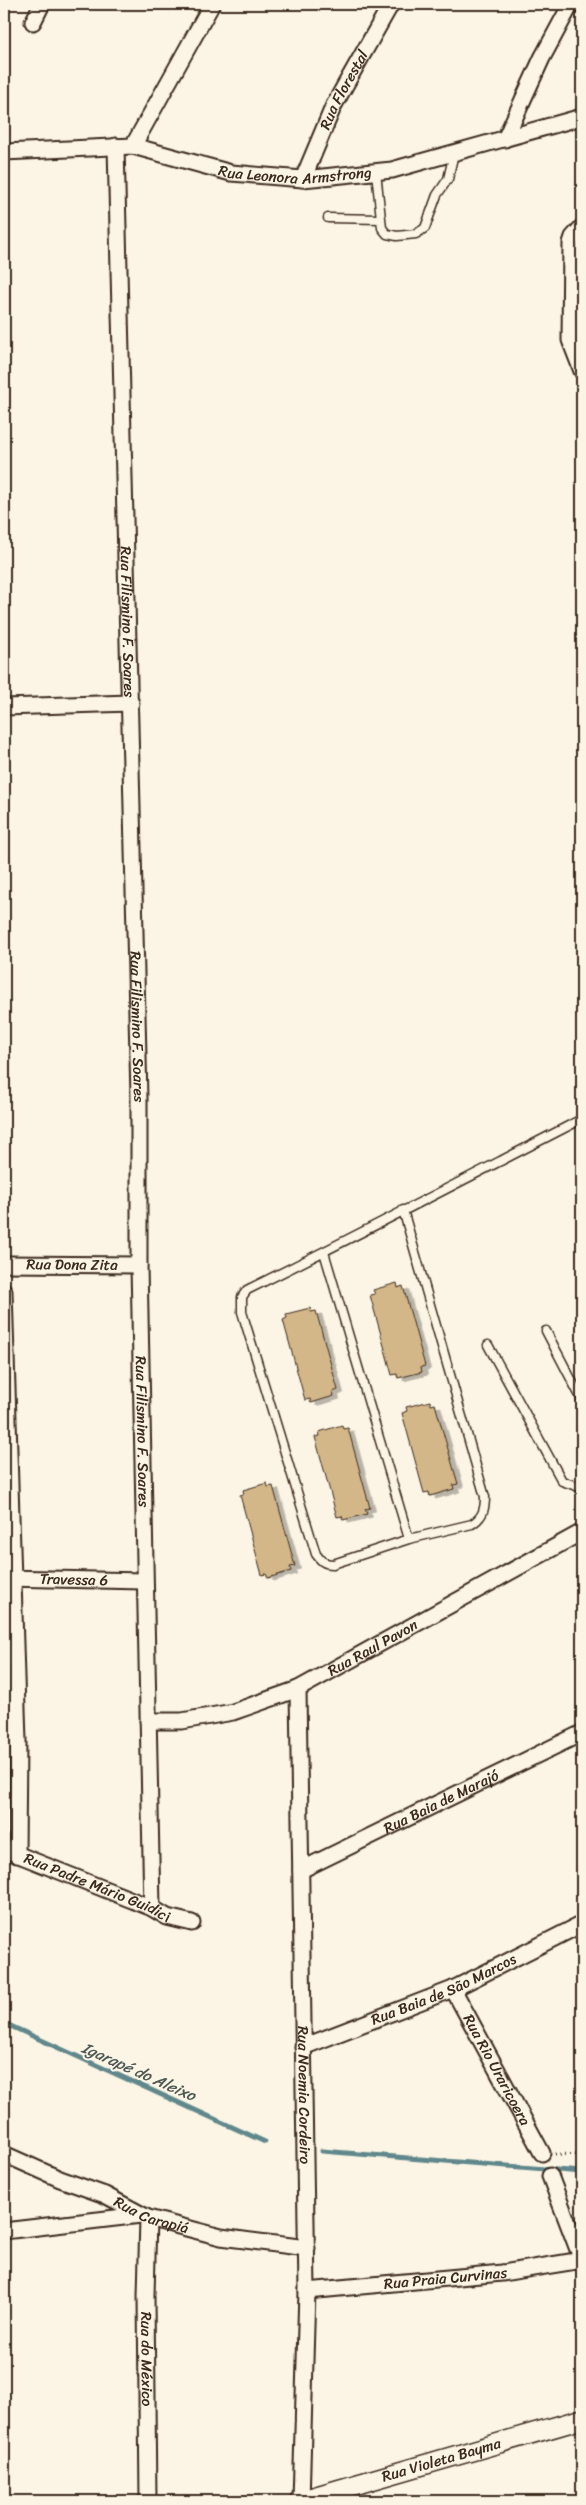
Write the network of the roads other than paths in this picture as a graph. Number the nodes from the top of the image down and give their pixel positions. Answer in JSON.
{"nodes":[{"id":1,"x":42,"y":4,"type":"edge"},
{"id":2,"x":212,"y":4,"type":"edge"},
{"id":3,"x":390,"y":4,"type":"edge"},
{"id":4,"x":571,"y":4,"type":"edge"},
{"id":5,"x":33,"y":22,"type":"dead end"},
{"id":6,"x":582,"y":117,"type":"edge"},
{"id":7,"x":505,"y":140,"type":"junction"},
{"id":8,"x":116,"y":146,"type":"junction"},
{"id":9,"x":133,"y":146,"type":"junction"},
{"id":10,"x":4,"y":152,"type":"edge"},
{"id":11,"x":454,"y":153,"type":"junction"},
{"id":12,"x":376,"y":172,"type":"junction"},
{"id":13,"x":303,"y":179,"type":"junction"},
{"id":14,"x":328,"y":218,"type":"dead end"},
{"id":15,"x":381,"y":220,"type":"junction"},
{"id":16,"x":582,"y":227,"type":"edge"},
{"id":17,"x":582,"y":371,"type":"edge"},
{"id":18,"x":131,"y":703,"type":"junction"},
{"id":19,"x":4,"y":707,"type":"edge"},
{"id":20,"x":582,"y":1120,"type":"edge"},
{"id":21,"x":403,"y":1210,"type":"junction"},
{"id":22,"x":324,"y":1252,"type":"junction"},
{"id":23,"x":4,"y":1264,"type":"edge"},
{"id":24,"x":139,"y":1265,"type":"junction"},
{"id":25,"x":4,"y":1291,"type":"edge"},
{"id":26,"x":546,"y":1331,"type":"dead end"},
{"id":27,"x":488,"y":1345,"type":"dead end"},
{"id":28,"x":582,"y":1400,"type":"edge"},
{"id":29,"x":582,"y":1488,"type":"edge"},
{"id":30,"x":582,"y":1532,"type":"edge"},
{"id":31,"x":409,"y":1539,"type":"junction"},
{"id":32,"x":7,"y":1578,"type":"edge"},
{"id":33,"x":144,"y":1581,"type":"junction"},
{"id":34,"x":298,"y":1688,"type":"junction"},
{"id":35,"x":148,"y":1721,"type":"junction"},
{"id":36,"x":582,"y":1733,"type":"edge"},
{"id":37,"x":10,"y":1852,"type":"edge"},
{"id":38,"x":301,"y":1870,"type":"junction"},
{"id":39,"x":152,"y":1908,"type":"junction"},
{"id":40,"x":192,"y":1923,"type":"dead end"},
{"id":41,"x":582,"y":1924,"type":"edge"},
{"id":42,"x":453,"y":1988,"type":"junction"},
{"id":43,"x":303,"y":2047,"type":"junction"},
{"id":44,"x":542,"y":2153,"type":"road end"},
{"id":45,"x":4,"y":2154,"type":"edge"},
{"id":46,"x":550,"y":2176,"type":"dead end"},
{"id":47,"x":144,"y":2216,"type":"junction"},
{"id":48,"x":4,"y":2231,"type":"edge"},
{"id":49,"x":307,"y":2248,"type":"junction"},
{"id":50,"x":582,"y":2260,"type":"edge"},
{"id":51,"x":308,"y":2292,"type":"junction"},
{"id":52,"x":582,"y":2419,"type":"edge"},
{"id":53,"x":148,"y":2501,"type":"edge"},
{"id":54,"x":301,"y":2501,"type":"edge"}],
"edges":[{"from":1,"to":5,"type":"street"},
{"from":2,"to":9,"type":"street"},
{"from":3,"to":13,"type":"street","name":"Rua Florestal"},
{"from":4,"to":7,"type":"street"},
{"from":6,"to":7,"type":"street","name":"Rua Leonora Armstrong"},
{"from":7,"to":11,"type":"street","name":"Rua Leonora Armstrong"},
{"from":8,"to":9,"type":"street","name":"Rua Leonora Armstrong"},
{"from":8,"to":10,"type":"street","name":"Rua Leonora Armstrong"},
{"from":8,"to":18,"type":"street","name":"Rua Filismino F. Soares"},
{"from":9,"to":13,"type":"street","name":"Rua Leonora Armstrong"},
{"from":11,"to":12,"type":"street","name":"Rua Leonora Armstrong"},
{"from":11,"to":15,"type":"lane"},
{"from":12,"to":13,"type":"street","name":"Rua Leonora Armstrong"},
{"from":12,"to":15,"type":"lane"},
{"from":14,"to":15,"type":"lane"},
{"from":16,"to":17,"type":"street"},
{"from":18,"to":19,"type":"street"},
{"from":18,"to":24,"type":"street","name":"Rua Filismino F. Soares"},
{"from":20,"to":21,"type":"lane"},
{"from":21,"to":22,"type":"lane"},
{"from":21,"to":31,"type":"lane"},
{"from":22,"to":31,"type":"lane"},
{"from":22,"to":31,"type":"lane"},
{"from":23,"to":24,"type":"street","name":"Rua Dona Zita"},
{"from":24,"to":33,"type":"street","name":"Rua Filismino F. Soares"},
{"from":25,"to":32,"type":"street"},
{"from":26,"to":28,"type":"lane"},
{"from":27,"to":29,"type":"lane"},
{"from":30,"to":34,"type":"street","name":"Rua Raul Pavon"},
{"from":32,"to":33,"type":"street","name":"Travessa 6"},
{"from":32,"to":37,"type":"street"},
{"from":33,"to":35,"type":"street","name":"Rua Filismino F. Soares"},
{"from":34,"to":35,"type":"street","name":"Rua Raul Pavon"},
{"from":34,"to":38,"type":"street","name":"Rua Noemia Cordeiro"},
{"from":35,"to":39,"type":"street","name":"Rua Filismino F. Soares"},
{"from":36,"to":38,"type":"street","name":"Rua Baia de Marajó"},
{"from":37,"to":39,"type":"street","name":"Rua Padre Mário Guidici"},
{"from":38,"to":43,"type":"street","name":"Rua Noemia Cordeiro"},
{"from":39,"to":40,"type":"street","name":"Rua Padre Mário Guidici"},
{"from":41,"to":42,"type":"street","name":"Rua Baia de São Marcos"},
{"from":42,"to":43,"type":"street","name":"Rua Baia de São Marcos"},
{"from":42,"to":44,"type":"street","name":"Rua Rio Uraricoera"},
{"from":43,"to":49,"type":"street","name":"Rua Noemia Cordeiro"},
{"from":45,"to":47,"type":"street","name":"Rua Carapiá"},
{"from":46,"to":50,"type":"street"},
{"from":47,"to":48,"type":"street"},
{"from":47,"to":49,"type":"street","name":"Rua Carapiá"},
{"from":47,"to":53,"type":"street","name":"Rua do México"},
{"from":49,"to":51,"type":"street","name":"Rua Noemia Cordeiro"},
{"from":50,"to":51,"type":"street","name":"Rua Praia Curvinas"},
{"from":51,"to":54,"type":"street","name":"Rua Noemia Cordeiro"},
{"from":52,"to":54,"type":"street","name":"Rua Violeta Bayma"}]}
